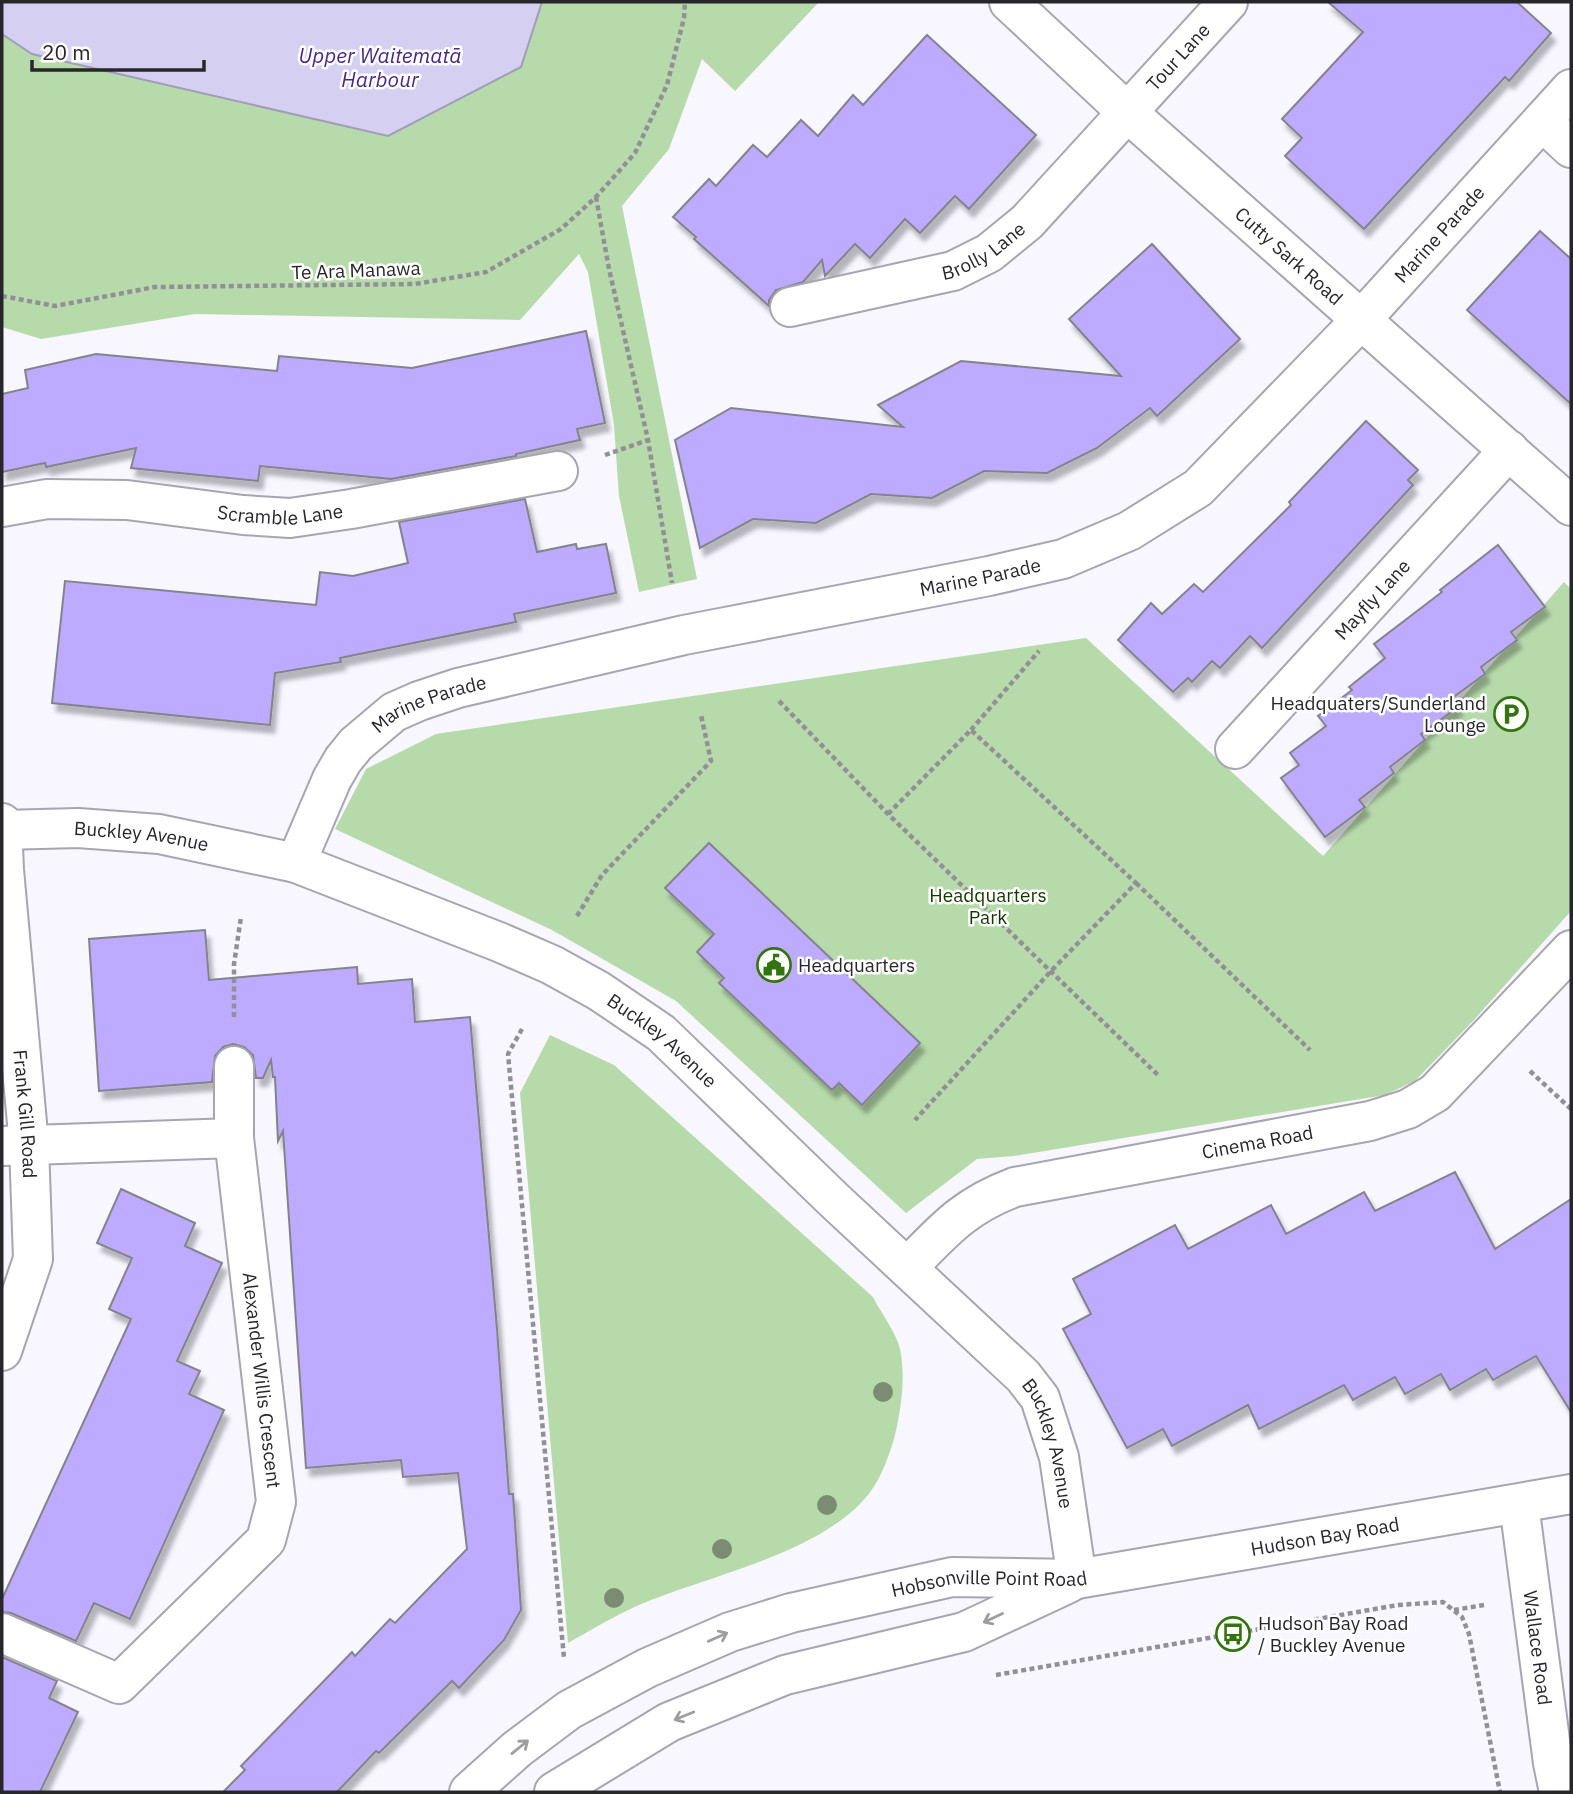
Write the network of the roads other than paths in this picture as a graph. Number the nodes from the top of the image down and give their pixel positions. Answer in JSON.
{"nodes":[{"id":1,"x":1009,"y":2,"type":"edge"},
{"id":2,"x":1228,"y":2,"type":"edge"},
{"id":3,"x":1571,"y":89,"type":"edge"},
{"id":4,"x":1127,"y":112,"type":"junction"},
{"id":5,"x":1542,"y":121,"type":"junction"},
{"id":6,"x":1571,"y":148,"type":"edge"},
{"id":7,"x":790,"y":307,"type":"dead end"},
{"id":8,"x":1361,"y":320,"type":"junction"},
{"id":9,"x":1509,"y":450,"type":"junction"},
{"id":10,"x":558,"y":471,"type":"dead end"},
{"id":11,"x":1571,"y":506,"type":"edge"},
{"id":12,"x":2,"y":507,"type":"edge"},
{"id":13,"x":1235,"y":749,"type":"dead end"},
{"id":14,"x":2,"y":828,"type":"edge"},
{"id":15,"x":296,"y":863,"type":"junction"},
{"id":16,"x":1571,"y":950,"type":"edge"},
{"id":17,"x":234,"y":1066,"type":"road end"},
{"id":18,"x":234,"y":1138,"type":"junction"},
{"id":19,"x":15,"y":1146,"type":"edge"},
{"id":20,"x":907,"y":1268,"type":"junction"},
{"id":21,"x":2,"y":1351,"type":"edge"},
{"id":22,"x":1571,"y":1494,"type":"edge"},
{"id":23,"x":1519,"y":1504,"type":"junction"},
{"id":24,"x":1077,"y":1579,"type":"junction"},
{"id":25,"x":2,"y":1633,"type":"edge"},
{"id":26,"x":469,"y":1792,"type":"edge"},
{"id":27,"x":555,"y":1792,"type":"edge"},
{"id":28,"x":1559,"y":1792,"type":"edge"}],
"edges":[{"from":1,"to":4,"type":"street","name":"Cutty Sark Road"},
{"from":2,"to":4,"type":"street","name":"Tour Lane"},
{"from":3,"to":5,"type":"street","name":"Marine Parade"},
{"from":4,"to":7,"type":"street","name":"Brolly Lane"},
{"from":4,"to":8,"type":"street","name":"Cutty Sark Road"},
{"from":5,"to":6,"type":"street"},
{"from":5,"to":8,"type":"street","name":"Marine Parade"},
{"from":8,"to":9,"type":"street","name":"Cutty Sark Road"},
{"from":8,"to":15,"type":"street","name":"Marine Parade"},
{"from":9,"to":11,"type":"street","name":"Cutty Sark Road"},
{"from":9,"to":13,"type":"street","name":"Mayfly Lane"},
{"from":10,"to":12,"type":"street","name":"Scramble Lane"},
{"from":14,"to":15,"type":"street","name":"Buckley Avenue"},
{"from":14,"to":19,"type":"street","name":"Frank Gill Road"},
{"from":15,"to":20,"type":"street","name":"Buckley Avenue"},
{"from":16,"to":20,"type":"street","name":"Cinema Road"},
{"from":17,"to":18,"type":"street","name":"Alexander Willis Crescent"},
{"from":18,"to":19,"type":"street"},
{"from":18,"to":25,"type":"street","name":"Alexander Willis Crescent"},
{"from":19,"to":21,"type":"street","name":"Frank Gill Road"},
{"from":20,"to":24,"type":"street","name":"Buckley Avenue"},
{"from":22,"to":23,"type":"street","name":"Hudson Bay Road"},
{"from":23,"to":24,"type":"street","name":"Hudson Bay Road"},
{"from":23,"to":28,"type":"street","name":"Wallace Road"},
{"from":26,"to":24,"type":"street","name":"Hobsonville Point Road","one_way":true},
{"from":24,"to":27,"type":"street","name":"Hobsonville Point Road","one_way":true}]}
